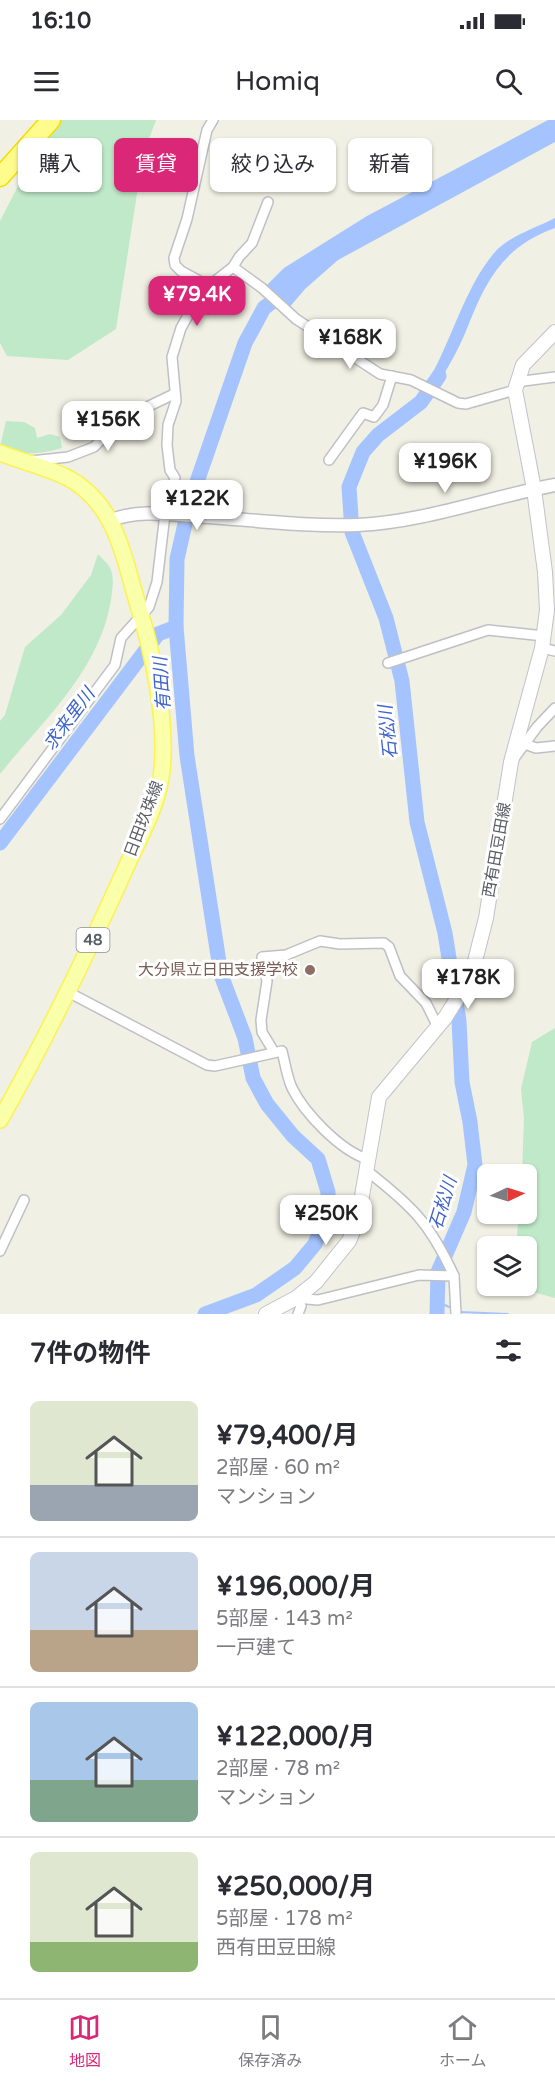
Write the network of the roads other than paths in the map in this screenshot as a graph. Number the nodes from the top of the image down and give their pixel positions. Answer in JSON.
{"nodes":[{"id":1,"x":35,"y":120,"type":"edge"},
{"id":2,"x":51,"y":120,"type":"edge"},
{"id":3,"x":213,"y":120,"type":"edge"},
{"id":4,"x":0,"y":158,"type":"edge"},
{"id":5,"x":0,"y":177,"type":"edge"},
{"id":6,"x":268,"y":202,"type":"dead end"},
{"id":7,"x":233,"y":267,"type":"junction"},
{"id":8,"x":207,"y":285,"type":"junction"},
{"id":9,"x":555,"y":332,"type":"edge"},
{"id":10,"x":392,"y":376,"type":"junction"},
{"id":11,"x":555,"y":377,"type":"edge"},
{"id":12,"x":515,"y":386,"type":"junction"},
{"id":13,"x":174,"y":394,"type":"junction"},
{"id":14,"x":0,"y":453,"type":"edge"},
{"id":15,"x":329,"y":460,"type":"dead end"},
{"id":16,"x":25,"y":462,"type":"junction"},
{"id":17,"x":555,"y":485,"type":"edge"},
{"id":18,"x":534,"y":489,"type":"junction"},
{"id":19,"x":165,"y":514,"type":"junction"},
{"id":20,"x":112,"y":520,"type":"junction"},
{"id":21,"x":141,"y":616,"type":"junction"},
{"id":22,"x":547,"y":645,"type":"edge"},
{"id":23,"x":388,"y":663,"type":"dead end"},
{"id":24,"x":555,"y":708,"type":"edge"},
{"id":25,"x":525,"y":744,"type":"junction"},
{"id":26,"x":555,"y":746,"type":"edge"},
{"id":27,"x":512,"y":762,"type":"junction"},
{"id":28,"x":0,"y":819,"type":"edge"},
{"id":29,"x":68,"y":992,"type":"junction"},
{"id":30,"x":441,"y":1022,"type":"junction"},
{"id":31,"x":270,"y":1053,"type":"junction"},
{"id":32,"x":0,"y":1119,"type":"edge"},
{"id":33,"x":367,"y":1164,"type":"junction"},
{"id":34,"x":24,"y":1200,"type":"dead end"},
{"id":35,"x":0,"y":1251,"type":"edge"},
{"id":36,"x":452,"y":1276,"type":"junction"},
{"id":37,"x":296,"y":1298,"type":"junction"},
{"id":38,"x":266,"y":1314,"type":"edge"},
{"id":39,"x":298,"y":1314,"type":"edge"},
{"id":40,"x":456,"y":1314,"type":"edge"}],
"edges":[{"from":1,"to":4,"type":"highway"},
{"from":2,"to":5,"type":"highway"},
{"from":3,"to":8,"type":"street"},
{"from":6,"to":7,"type":"street"},
{"from":7,"to":8,"type":"street"},
{"from":7,"to":10,"type":"street"},
{"from":8,"to":13,"type":"street"},
{"from":9,"to":12,"type":"main road"},
{"from":10,"to":12,"type":"street"},
{"from":10,"to":15,"type":"street"},
{"from":11,"to":12,"type":"street"},
{"from":12,"to":18,"type":"main road","name":"西有田豆田線"},
{"from":13,"to":16,"type":"street"},
{"from":13,"to":19,"type":"street"},
{"from":14,"to":16,"type":"main road","name":"日田玖珠線","number":"48"},
{"from":16,"to":20,"type":"main road","name":"日田玖珠線","number":"48"},
{"from":17,"to":18,"type":"street"},
{"from":18,"to":19,"type":"street"},
{"from":18,"to":22,"type":"main road","name":"西有田豆田線"},
{"from":19,"to":20,"type":"street"},
{"from":19,"to":21,"type":"street"},
{"from":20,"to":21,"type":"main road","name":"日田玖珠線","number":"48"},
{"from":21,"to":28,"type":"street"},
{"from":21,"to":29,"type":"main road","name":"日田玖珠線","number":"48"},
{"from":22,"to":23,"type":"street"},
{"from":22,"to":27,"type":"main road","name":"西有田豆田線"},
{"from":24,"to":25,"type":"street"},
{"from":25,"to":26,"type":"street"},
{"from":25,"to":27,"type":"street"},
{"from":27,"to":30,"type":"main road","name":"西有田豆田線"},
{"from":29,"to":31,"type":"street"},
{"from":29,"to":32,"type":"main road","name":"日田玖珠線","number":"48"},
{"from":30,"to":31,"type":"street"},
{"from":30,"to":33,"type":"main road","name":"西有田豆田線"},
{"from":31,"to":33,"type":"street"},
{"from":33,"to":36,"type":"street"},
{"from":33,"to":37,"type":"main road","name":"西有田豆田線"},
{"from":34,"to":35,"type":"street"},
{"from":36,"to":37,"type":"street"},
{"from":36,"to":40,"type":"street"},
{"from":37,"to":38,"type":"main road","name":"西有田豆田線"},
{"from":37,"to":39,"type":"street"}]}
